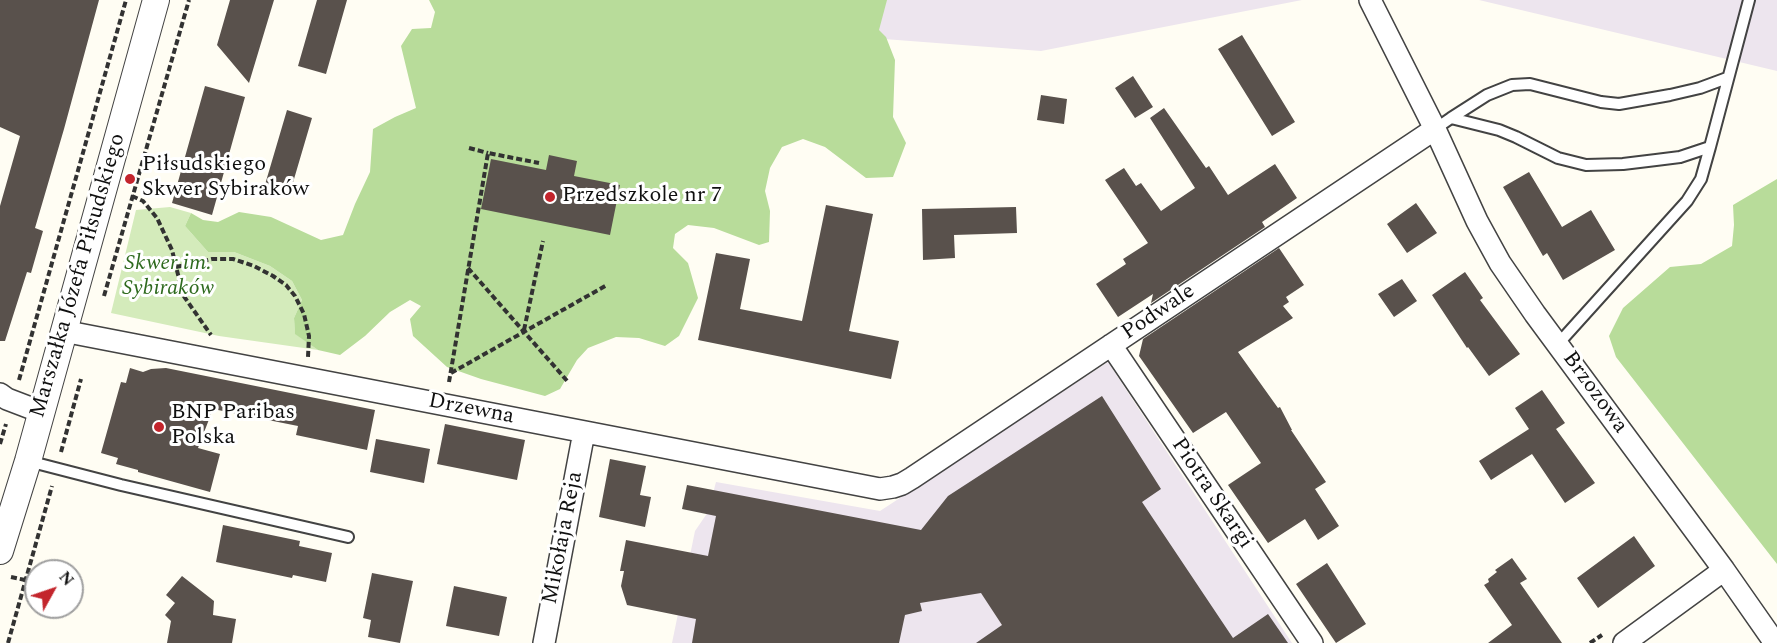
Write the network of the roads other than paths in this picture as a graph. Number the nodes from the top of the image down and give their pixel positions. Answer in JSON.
{"nodes":[{"id":1,"x":156,"y":0,"type":"edge"},
{"id":2,"x":1370,"y":0,"type":"edge"},
{"id":3,"x":1749,"y":0,"type":"edge"},
{"id":4,"x":1727,"y":78,"type":"junction"},
{"id":5,"x":1443,"y":123,"type":"junction"},
{"id":6,"x":1710,"y":147,"type":"junction"},
{"id":7,"x":63,"y":331,"type":"junction"},
{"id":8,"x":1558,"y":344,"type":"junction"},
{"id":9,"x":1111,"y":345,"type":"junction"},
{"id":10,"x":7,"y":398,"type":"edge"},
{"id":11,"x":41,"y":412,"type":"junction"},
{"id":12,"x":584,"y":432,"type":"junction"},
{"id":13,"x":28,"y":461,"type":"junction"},
{"id":14,"x":880,"y":489,"type":"joint"},
{"id":15,"x":348,"y":537,"type":"dead end"},
{"id":16,"x":0,"y":551,"type":"edge"},
{"id":17,"x":1724,"y":570,"type":"junction"},
{"id":18,"x":544,"y":643,"type":"edge"},
{"id":19,"x":1312,"y":643,"type":"edge"},
{"id":20,"x":1624,"y":643,"type":"edge"},
{"id":21,"x":1775,"y":643,"type":"edge"}],
"edges":[{"from":1,"to":7,"type":"street","name":"Marszałka Józefa Piłsudskiego"},
{"from":2,"to":5,"type":"street","name":"Brzozowa"},
{"from":3,"to":4,"type":"lane"},
{"from":4,"to":5,"type":"lane"},
{"from":4,"to":6,"type":"lane"},
{"from":5,"to":6,"type":"lane"},
{"from":5,"to":8,"type":"street","name":"Brzozowa"},
{"from":5,"to":9,"type":"street","name":"Podwale"},
{"from":6,"to":8,"type":"lane"},
{"from":7,"to":11,"type":"street","name":"Marszałka Józefa Piłsudskiego"},
{"from":7,"to":12,"type":"street","name":"Drzewna"},
{"from":8,"to":17,"type":"street","name":"Brzozowa"},
{"from":9,"to":14,"type":"street","name":"Podwale"},
{"from":9,"to":19,"type":"street","name":"Piotra Skargi"},
{"from":10,"to":11,"type":"street"},
{"from":11,"to":13,"type":"street","name":"Marszałka Józefa Piłsudskiego"},
{"from":12,"to":14,"type":"street","name":"Drzewna"},
{"from":12,"to":18,"type":"street","name":"Mikołaja Reja"},
{"from":13,"to":15,"type":"lane"},
{"from":13,"to":16,"type":"street","name":"Marszałka Józefa Piłsudskiego"},
{"from":17,"to":20,"type":"street"},
{"from":17,"to":21,"type":"street","name":"Brzozowa"}]}
